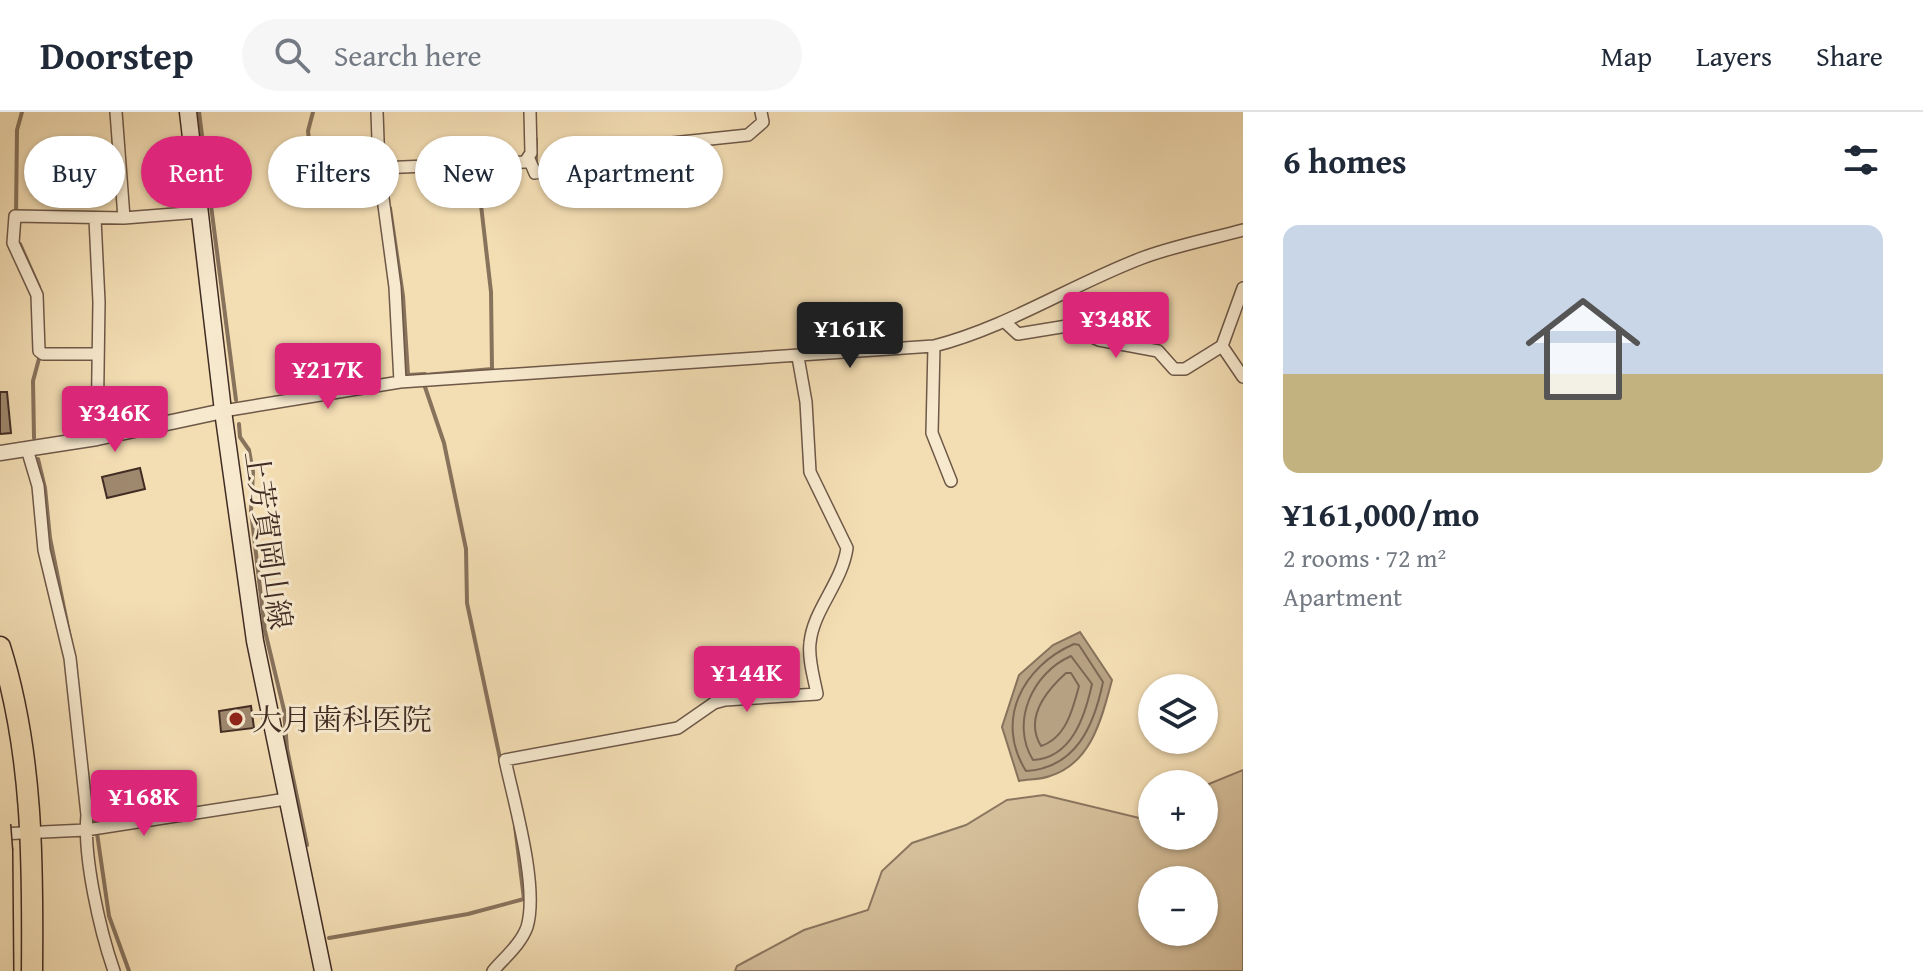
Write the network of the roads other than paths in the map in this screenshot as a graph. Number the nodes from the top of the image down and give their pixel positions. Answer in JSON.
{"nodes":[{"id":1,"x":116,"y":112,"type":"edge"},
{"id":2,"x":188,"y":112,"type":"edge"},
{"id":3,"x":377,"y":112,"type":"edge"},
{"id":4,"x":530,"y":112,"type":"edge"},
{"id":5,"x":761,"y":112,"type":"edge"},
{"id":6,"x":378,"y":136,"type":"edge"},
{"id":7,"x":531,"y":164,"type":"junction"},
{"id":8,"x":399,"y":167,"type":"edge"},
{"id":9,"x":384,"y":208,"type":"edge"},
{"id":10,"x":200,"y":212,"type":"junction"},
{"id":11,"x":124,"y":218,"type":"junction"},
{"id":12,"x":95,"y":219,"type":"junction"},
{"id":13,"x":1243,"y":230,"type":"edge"},
{"id":14,"x":1243,"y":288,"type":"edge"},
{"id":15,"x":1006,"y":323,"type":"junction"},
{"id":16,"x":934,"y":346,"type":"junction"},
{"id":17,"x":1222,"y":346,"type":"junction"},
{"id":18,"x":98,"y":354,"type":"junction"},
{"id":19,"x":798,"y":357,"type":"junction"},
{"id":20,"x":1243,"y":377,"type":"edge"},
{"id":21,"x":400,"y":382,"type":"junction"},
{"id":22,"x":223,"y":411,"type":"junction"},
{"id":23,"x":97,"y":438,"type":"junction"},
{"id":24,"x":27,"y":449,"type":"junction"},
{"id":25,"x":0,"y":453,"type":"edge"},
{"id":26,"x":951,"y":481,"type":"dead end"},
{"id":27,"x":0,"y":647,"type":"edge"},
{"id":28,"x":286,"y":799,"type":"junction"},
{"id":29,"x":0,"y":825,"type":"edge"},
{"id":30,"x":86,"y":830,"type":"junction"},
{"id":31,"x":31,"y":834,"type":"junction"},
{"id":32,"x":1,"y":842,"type":"edge"},
{"id":33,"x":3,"y":971,"type":"edge"},
{"id":34,"x":32,"y":971,"type":"edge"},
{"id":35,"x":114,"y":971,"type":"edge"},
{"id":36,"x":323,"y":971,"type":"edge"},
{"id":37,"x":493,"y":971,"type":"edge"}],
"edges":[{"from":1,"to":11,"type":"street"},
{"from":2,"to":10,"type":"main road","name":"上芳賀岡山線"},
{"from":3,"to":6,"type":"street"},
{"from":4,"to":7,"type":"street"},
{"from":5,"to":7,"type":"street"},
{"from":7,"to":8,"type":"street"},
{"from":9,"to":21,"type":"street"},
{"from":10,"to":11,"type":"street"},
{"from":10,"to":22,"type":"main road","name":"上芳賀岡山線"},
{"from":11,"to":12,"type":"street"},
{"from":12,"to":18,"type":"street"},
{"from":12,"to":18,"type":"street"},
{"from":13,"to":15,"type":"street"},
{"from":14,"to":17,"type":"street"},
{"from":15,"to":16,"type":"street"},
{"from":15,"to":17,"type":"street"},
{"from":16,"to":19,"type":"street"},
{"from":16,"to":26,"type":"street"},
{"from":17,"to":20,"type":"street"},
{"from":18,"to":23,"type":"street"},
{"from":19,"to":21,"type":"street"},
{"from":19,"to":37,"type":"street"},
{"from":21,"to":22,"type":"street"},
{"from":22,"to":23,"type":"street"},
{"from":22,"to":28,"type":"main road","name":"上芳賀岡山線"},
{"from":23,"to":24,"type":"street"},
{"from":24,"to":25,"type":"street"},
{"from":24,"to":30,"type":"street"},
{"from":27,"to":31,"type":"highway"},
{"from":28,"to":30,"type":"street"},
{"from":28,"to":36,"type":"main road","name":"上芳賀岡山線"},
{"from":29,"to":32,"type":"highway","bridge":true},
{"from":30,"to":31,"type":"street"},
{"from":30,"to":35,"type":"street"},
{"from":31,"to":32,"type":"street"},
{"from":31,"to":34,"type":"highway"},
{"from":32,"to":33,"type":"highway"}]}
